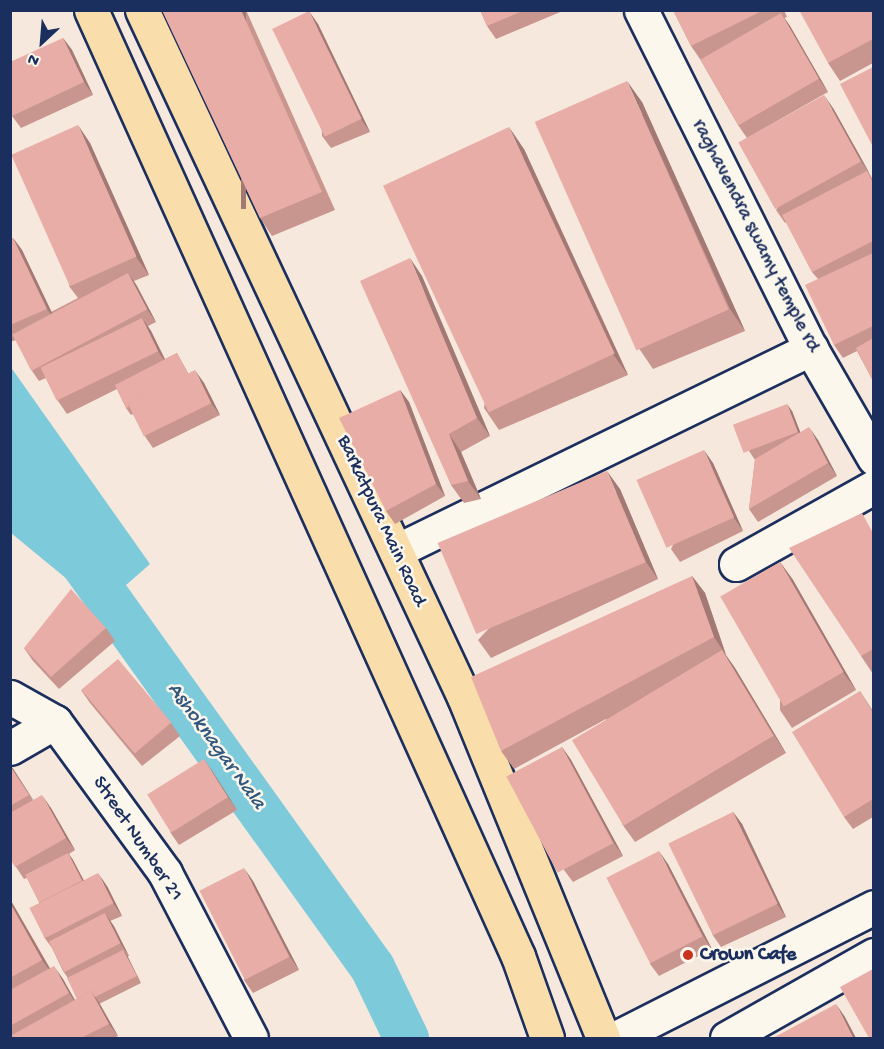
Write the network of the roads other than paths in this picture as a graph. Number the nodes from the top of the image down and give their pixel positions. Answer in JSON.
{"nodes":[{"id":1,"x":91,"y":10,"type":"edge"},
{"id":2,"x":142,"y":10,"type":"edge"},
{"id":3,"x":641,"y":10,"type":"edge"},
{"id":4,"x":811,"y":349,"type":"junction"},
{"id":5,"x":873,"y":458,"type":"edge"},
{"id":6,"x":873,"y":487,"type":"edge"},
{"id":7,"x":396,"y":551,"type":"junction"},
{"id":8,"x":736,"y":564,"type":"dead end"},
{"id":9,"x":492,"y":682,"type":"edge"},
{"id":10,"x":10,"y":697,"type":"edge"},
{"id":11,"x":464,"y":697,"type":"junction"},
{"id":12,"x":55,"y":722,"type":"junction"},
{"id":13,"x":10,"y":748,"type":"edge"},
{"id":14,"x":873,"y":907,"type":"edge"},
{"id":15,"x":873,"y":956,"type":"edge"},
{"id":16,"x":251,"y":1038,"type":"edge"},
{"id":17,"x":547,"y":1038,"type":"edge"},
{"id":18,"x":603,"y":1038,"type":"edge"},
{"id":19,"x":616,"y":1038,"type":"edge"},
{"id":20,"x":728,"y":1038,"type":"edge"}],
"edges":[{"from":1,"to":17,"type":"main road"},
{"from":2,"to":7,"type":"main road","name":"Barkatpura Main Road"},
{"from":3,"to":4,"type":"street","name":"raghavendra swamy temple rd"},
{"from":4,"to":5,"type":"street","name":"raghavendra swamy temple rd"},
{"from":4,"to":7,"type":"street"},
{"from":6,"to":8,"type":"street"},
{"from":7,"to":11,"type":"main road","name":"Barkatpura Main Road"},
{"from":9,"to":11,"type":"street"},
{"from":10,"to":12,"type":"street","name":"Street Number 21"},
{"from":11,"to":18,"type":"main road","name":"Barkatpura Main Road"},
{"from":12,"to":13,"type":"street"},
{"from":12,"to":16,"type":"street","name":"Street Number 21"},
{"from":14,"to":19,"type":"street"},
{"from":15,"to":20,"type":"street"}]}
